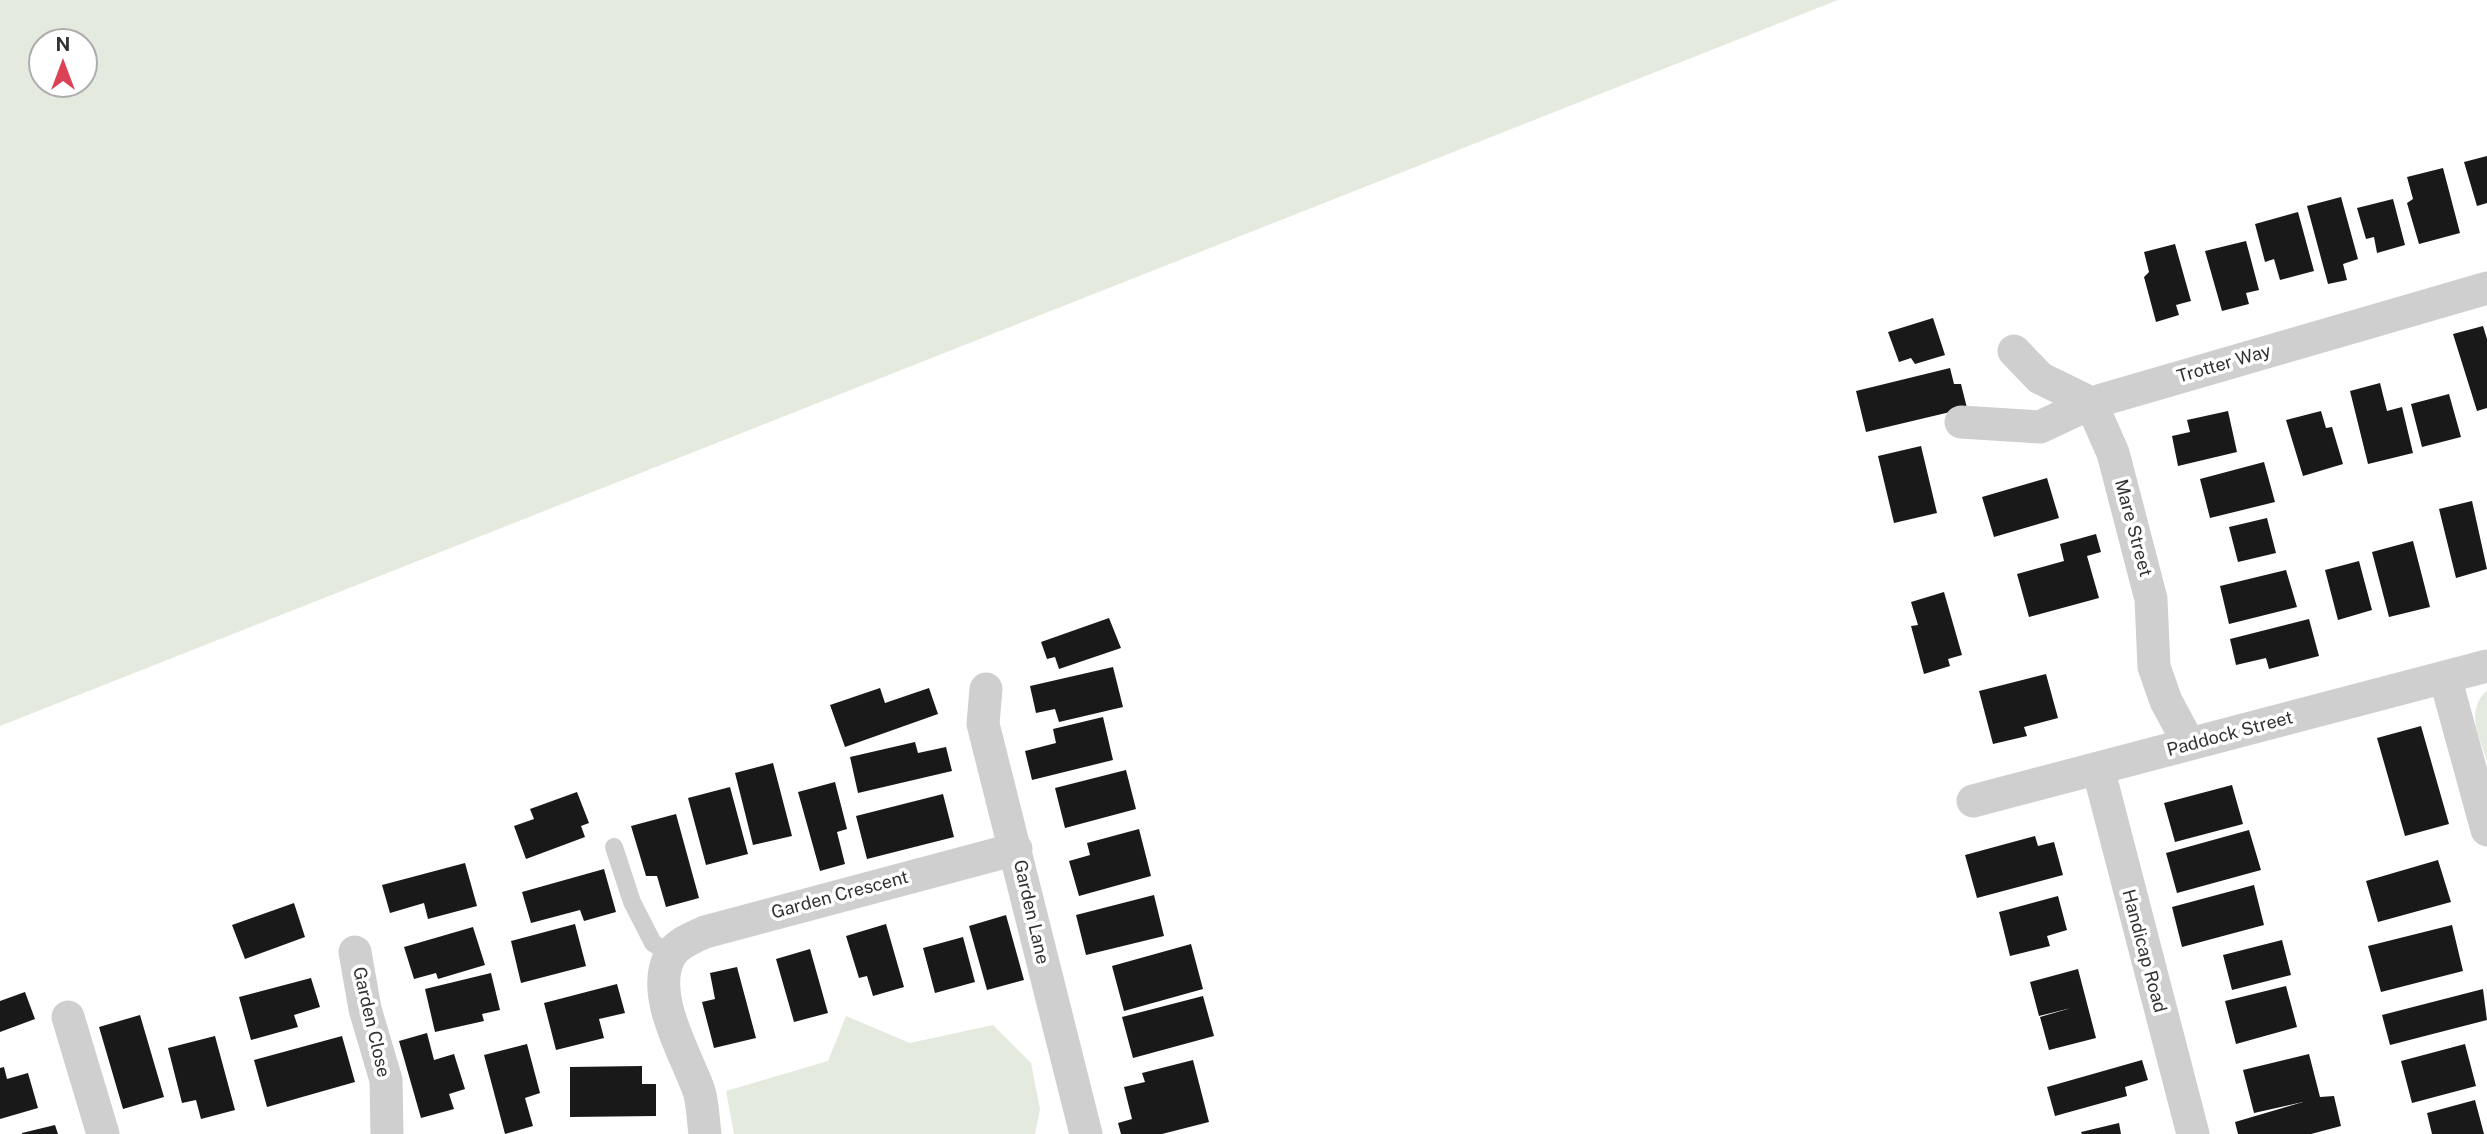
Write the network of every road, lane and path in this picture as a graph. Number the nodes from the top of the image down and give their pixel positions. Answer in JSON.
{"nodes":[{"id":1,"x":2487,"y":288,"type":"edge"},
{"id":2,"x":2014,"y":351,"type":"dead end"},
{"id":3,"x":2091,"y":403,"type":"junction"},
{"id":4,"x":1961,"y":422,"type":"dead end"},
{"id":5,"x":2487,"y":666,"type":"edge"},
{"id":6,"x":2445,"y":677,"type":"junction"},
{"id":7,"x":986,"y":689,"type":"dead end"},
{"id":8,"x":2189,"y":744,"type":"junction"},
{"id":9,"x":2098,"y":768,"type":"junction"},
{"id":10,"x":1973,"y":801,"type":"dead end"},
{"id":11,"x":2487,"y":830,"type":"edge"},
{"id":12,"x":614,"y":847,"type":"dead end"},
{"id":13,"x":1016,"y":849,"type":"junction"},
{"id":14,"x":355,"y":952,"type":"dead end"},
{"id":15,"x":671,"y":955,"type":"junction"},
{"id":16,"x":68,"y":1017,"type":"dead end"},
{"id":17,"x":103,"y":1134,"type":"edge"},
{"id":18,"x":387,"y":1134,"type":"edge"},
{"id":19,"x":705,"y":1134,"type":"edge"},
{"id":20,"x":1086,"y":1134,"type":"edge"},
{"id":21,"x":2193,"y":1134,"type":"edge"}],
"edges":[{"from":1,"to":3,"type":"street","name":"Trotter Way"},
{"from":2,"to":3,"type":"street"},
{"from":3,"to":4,"type":"street","name":"Trotter Way"},
{"from":3,"to":8,"type":"street","name":"Mare Street"},
{"from":5,"to":6,"type":"street","name":"Paddock Street"},
{"from":6,"to":8,"type":"street","name":"Paddock Street"},
{"from":6,"to":11,"type":"street"},
{"from":7,"to":13,"type":"street","name":"Garden Lane"},
{"from":8,"to":9,"type":"street","name":"Paddock Street"},
{"from":9,"to":10,"type":"street","name":"Paddock Street"},
{"from":9,"to":21,"type":"street","name":"Handicap Road"},
{"from":12,"to":15,"type":"lane"},
{"from":13,"to":15,"type":"street","name":"Garden Crescent"},
{"from":13,"to":20,"type":"street","name":"Garden Lane"},
{"from":14,"to":18,"type":"street","name":"Garden Close"},
{"from":15,"to":19,"type":"street"},
{"from":16,"to":17,"type":"street"}]}
